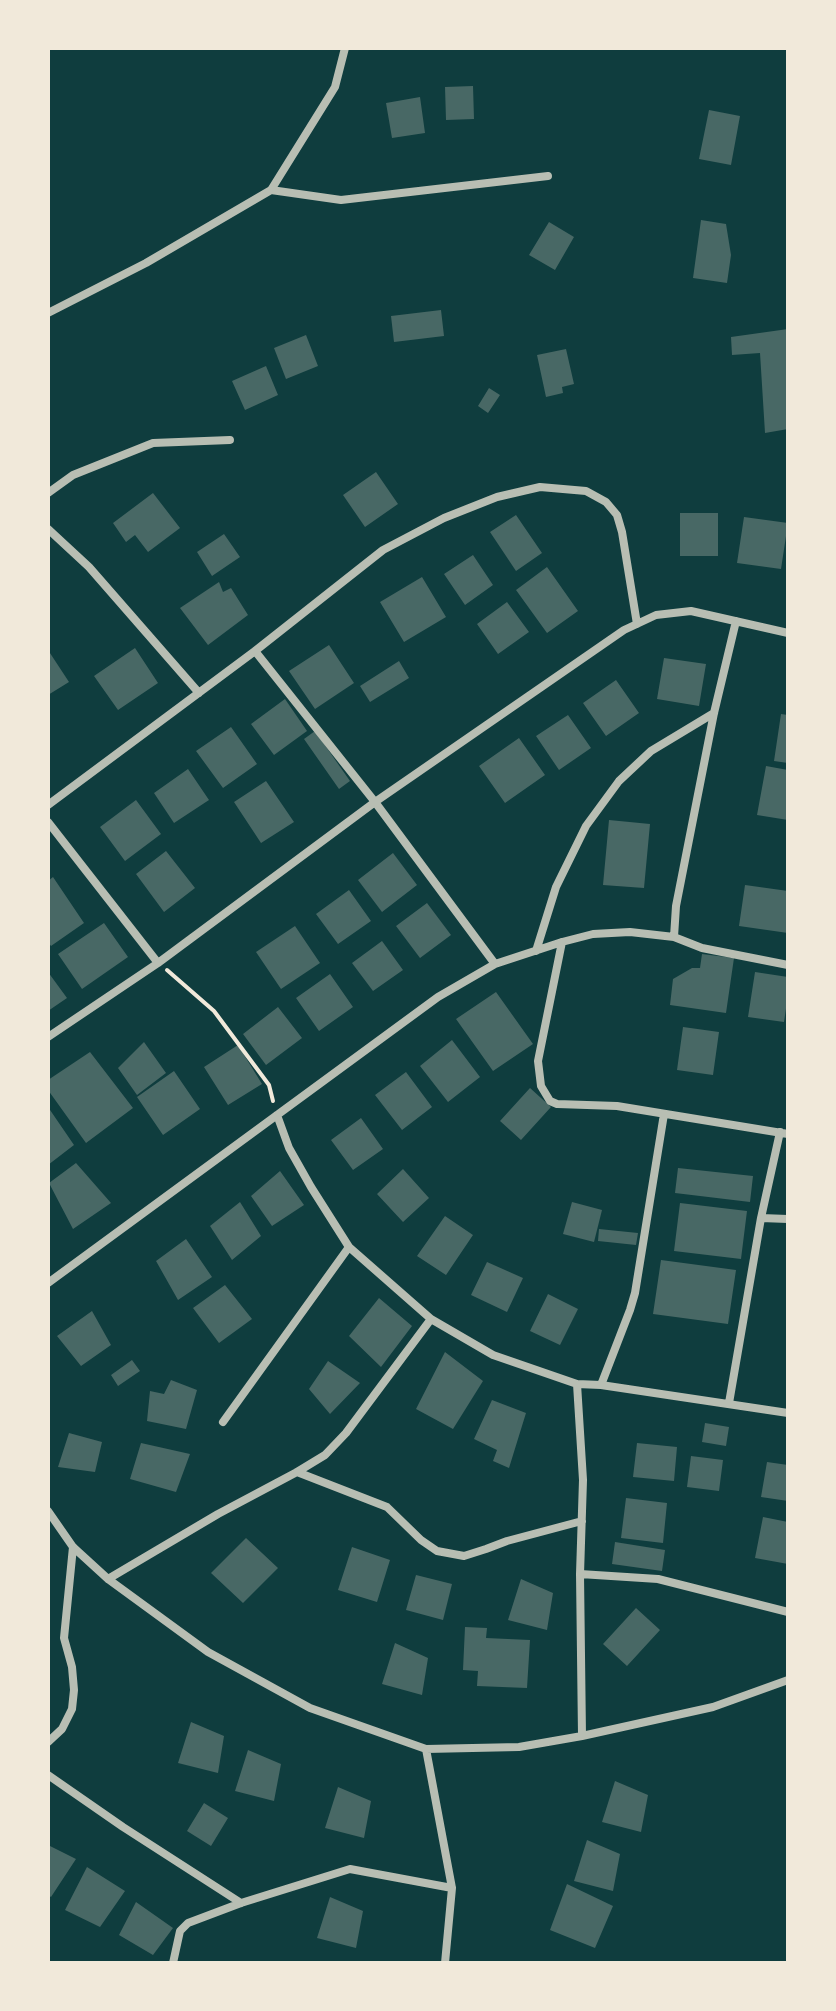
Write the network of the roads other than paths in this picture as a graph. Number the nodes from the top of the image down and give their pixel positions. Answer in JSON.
{"nodes":[{"id":1,"x":345,"y":48,"type":"edge"},
{"id":2,"x":548,"y":176,"type":"dead end"},
{"id":3,"x":271,"y":190,"type":"junction"},
{"id":4,"x":48,"y":313,"type":"edge"},
{"id":5,"x":230,"y":440,"type":"dead end"},
{"id":6,"x":48,"y":493,"type":"edge"},
{"id":7,"x":48,"y":529,"type":"edge"},
{"id":8,"x":736,"y":621,"type":"junction"},
{"id":9,"x":637,"y":624,"type":"junction"},
{"id":10,"x":788,"y":633,"type":"edge"},
{"id":11,"x":255,"y":651,"type":"junction"},
{"id":12,"x":199,"y":693,"type":"junction"},
{"id":13,"x":714,"y":713,"type":"junction"},
{"id":14,"x":375,"y":802,"type":"junction"},
{"id":15,"x":48,"y":805,"type":"edge"},
{"id":16,"x":48,"y":822,"type":"edge"},
{"id":17,"x":674,"y":937,"type":"junction"},
{"id":18,"x":562,"y":942,"type":"junction"},
{"id":19,"x":536,"y":951,"type":"junction"},
{"id":20,"x":158,"y":963,"type":"junction"},
{"id":21,"x":495,"y":964,"type":"junction"},
{"id":22,"x":788,"y":965,"type":"edge"},
{"id":23,"x":48,"y":1037,"type":"edge"},
{"id":24,"x":664,"y":1114,"type":"junction"},
{"id":25,"x":277,"y":1115,"type":"junction"},
{"id":26,"x":784,"y":1133,"type":"edge"},
{"id":27,"x":761,"y":1218,"type":"junction"},
{"id":28,"x":788,"y":1219,"type":"edge"},
{"id":29,"x":349,"y":1247,"type":"junction"},
{"id":30,"x":48,"y":1283,"type":"edge"},
{"id":31,"x":431,"y":1319,"type":"junction"},
{"id":32,"x":577,"y":1384,"type":"junction"},
{"id":33,"x":601,"y":1385,"type":"junction"},
{"id":34,"x":729,"y":1403,"type":"junction"},
{"id":35,"x":788,"y":1413,"type":"edge"},
{"id":36,"x":223,"y":1422,"type":"dead end"},
{"id":37,"x":297,"y":1472,"type":"junction"},
{"id":38,"x":48,"y":1511,"type":"edge"},
{"id":39,"x":582,"y":1521,"type":"junction"},
{"id":40,"x":73,"y":1547,"type":"junction"},
{"id":41,"x":580,"y":1574,"type":"junction"},
{"id":42,"x":108,"y":1579,"type":"junction"},
{"id":43,"x":788,"y":1612,"type":"edge"},
{"id":44,"x":788,"y":1680,"type":"edge"},
{"id":45,"x":582,"y":1736,"type":"junction"},
{"id":46,"x":48,"y":1742,"type":"edge"},
{"id":47,"x":426,"y":1749,"type":"junction"},
{"id":48,"x":48,"y":1775,"type":"edge"},
{"id":49,"x":452,"y":1888,"type":"junction"},
{"id":50,"x":241,"y":1903,"type":"junction"},
{"id":51,"x":173,"y":1963,"type":"edge"},
{"id":52,"x":445,"y":1963,"type":"edge"}],
"edges":[{"from":1,"to":3,"type":"street"},
{"from":2,"to":3,"type":"street"},
{"from":3,"to":4,"type":"street"},
{"from":5,"to":6,"type":"street"},
{"from":7,"to":12,"type":"street"},
{"from":8,"to":9,"type":"street"},
{"from":8,"to":10,"type":"street"},
{"from":8,"to":13,"type":"street"},
{"from":9,"to":11,"type":"street"},
{"from":9,"to":14,"type":"street"},
{"from":11,"to":12,"type":"street"},
{"from":11,"to":14,"type":"street"},
{"from":12,"to":15,"type":"street"},
{"from":13,"to":17,"type":"street"},
{"from":13,"to":19,"type":"street"},
{"from":14,"to":20,"type":"street"},
{"from":14,"to":21,"type":"street"},
{"from":16,"to":20,"type":"street"},
{"from":17,"to":18,"type":"street"},
{"from":17,"to":22,"type":"street"},
{"from":18,"to":19,"type":"street"},
{"from":18,"to":24,"type":"street"},
{"from":19,"to":21,"type":"street"},
{"from":20,"to":23,"type":"street"},
{"from":21,"to":25,"type":"street"},
{"from":24,"to":26,"type":"street"},
{"from":24,"to":33,"type":"street"},
{"from":25,"to":29,"type":"street"},
{"from":25,"to":30,"type":"street"},
{"from":26,"to":27,"type":"street"},
{"from":27,"to":28,"type":"street"},
{"from":27,"to":34,"type":"street"},
{"from":29,"to":31,"type":"street"},
{"from":29,"to":36,"type":"street"},
{"from":31,"to":32,"type":"street"},
{"from":31,"to":37,"type":"street"},
{"from":32,"to":33,"type":"street"},
{"from":32,"to":39,"type":"street"},
{"from":33,"to":34,"type":"street"},
{"from":34,"to":35,"type":"street"},
{"from":37,"to":39,"type":"street"},
{"from":37,"to":42,"type":"street"},
{"from":38,"to":40,"type":"street"},
{"from":39,"to":41,"type":"street"},
{"from":40,"to":42,"type":"street"},
{"from":40,"to":46,"type":"street"},
{"from":41,"to":43,"type":"street"},
{"from":41,"to":45,"type":"street"},
{"from":42,"to":47,"type":"street"},
{"from":44,"to":45,"type":"street"},
{"from":45,"to":47,"type":"street"},
{"from":47,"to":49,"type":"street"},
{"from":48,"to":50,"type":"street"},
{"from":49,"to":50,"type":"street"},
{"from":49,"to":52,"type":"street"},
{"from":50,"to":51,"type":"street"}]}
